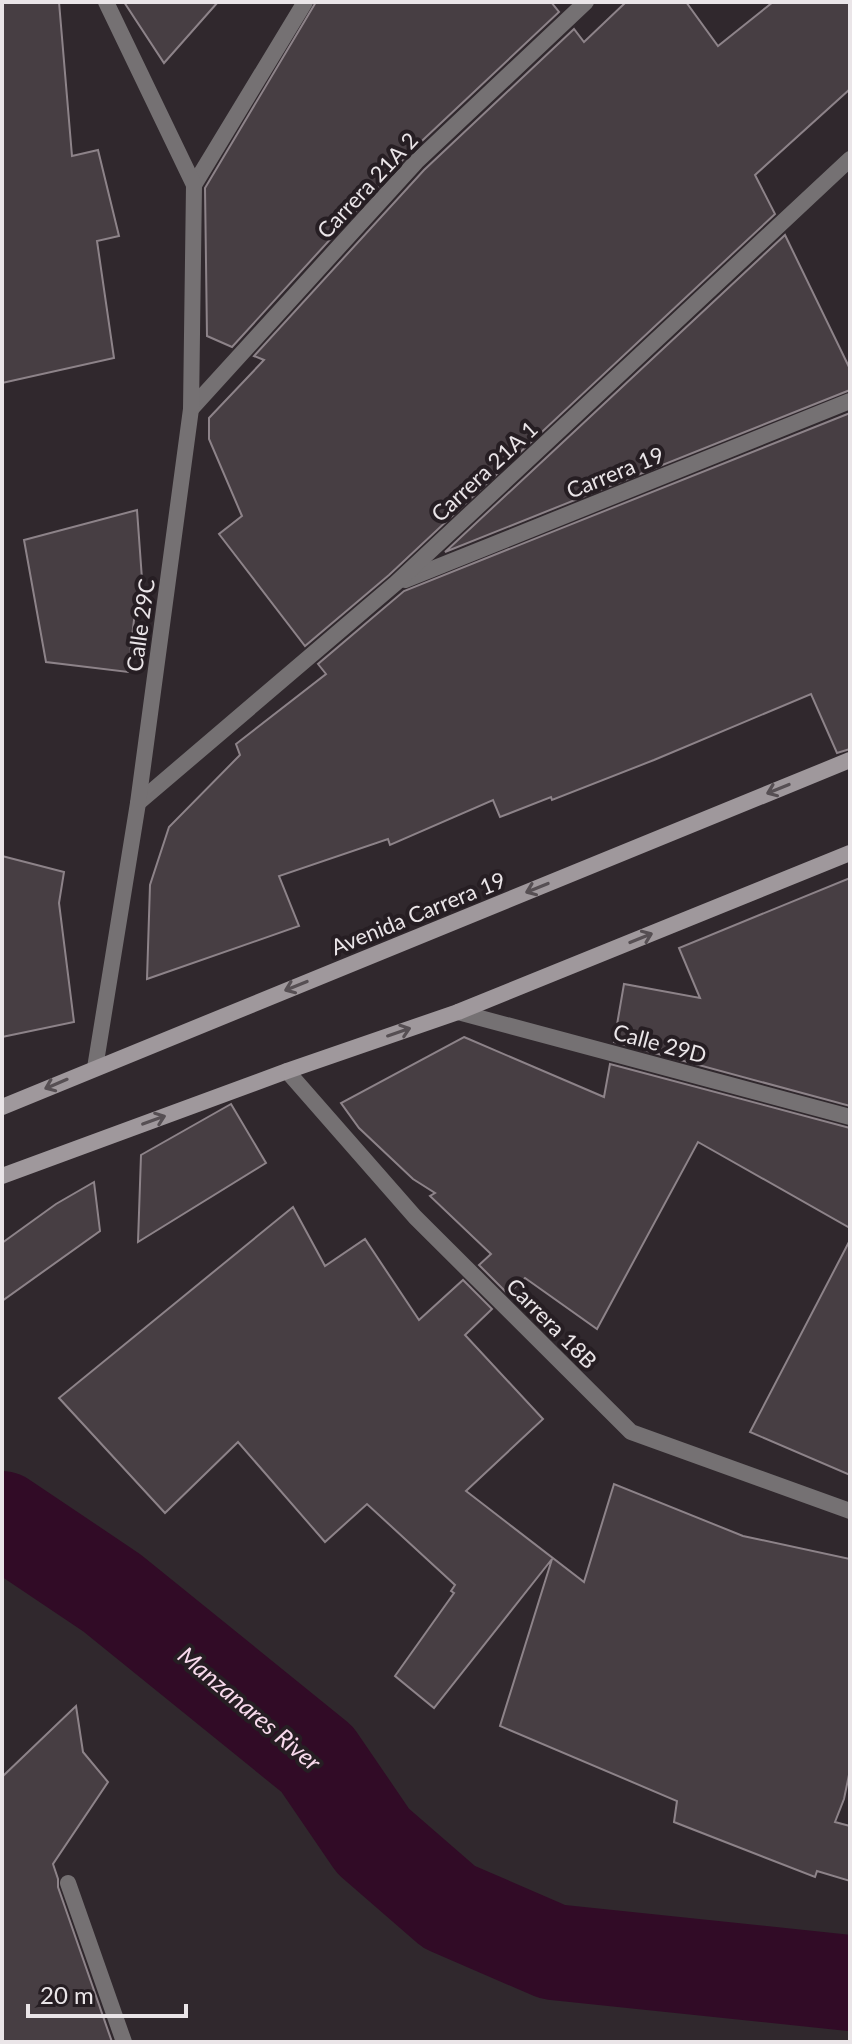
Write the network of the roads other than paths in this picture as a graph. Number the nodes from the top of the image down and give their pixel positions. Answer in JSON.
{"nodes":[{"id":1,"x":106,"y":2,"type":"edge"},
{"id":2,"x":305,"y":2,"type":"edge"},
{"id":3,"x":586,"y":2,"type":"edge"},
{"id":4,"x":850,"y":159,"type":"edge"},
{"id":5,"x":194,"y":185,"type":"junction"},
{"id":6,"x":850,"y":401,"type":"edge"},
{"id":7,"x":191,"y":409,"type":"junction"},
{"id":8,"x":396,"y":583,"type":"junction"},
{"id":9,"x":850,"y":760,"type":"edge"},
{"id":10,"x":138,"y":803,"type":"junction"},
{"id":11,"x":850,"y":853,"type":"edge"},
{"id":12,"x":458,"y":1012,"type":"junction"},
{"id":13,"x":95,"y":1068,"type":"junction"},
{"id":14,"x":287,"y":1071,"type":"junction"},
{"id":15,"x":2,"y":1107,"type":"edge"},
{"id":16,"x":850,"y":1117,"type":"edge"},
{"id":17,"x":2,"y":1176,"type":"edge"},
{"id":18,"x":850,"y":1511,"type":"edge"},
{"id":19,"x":68,"y":1883,"type":"dead end"},
{"id":20,"x":124,"y":2042,"type":"edge"}],
"edges":[{"from":1,"to":5,"type":"street","name":"Calle 29C"},
{"from":2,"to":5,"type":"street"},
{"from":3,"to":7,"type":"street","name":"Carrera 21A 2"},
{"from":4,"to":8,"type":"street","name":"Carrera 21A 1"},
{"from":5,"to":7,"type":"street","name":"Calle 29C"},
{"from":6,"to":8,"type":"street","name":"Carrera 19"},
{"from":7,"to":10,"type":"street","name":"Calle 29C"},
{"from":8,"to":10,"type":"street","name":"Carrera 21A 1"},
{"from":9,"to":13,"type":"main road","name":"Avenida Carrera 19","one_way":true},
{"from":10,"to":13,"type":"street","name":"Calle 29C"},
{"from":12,"to":11,"type":"main road","one_way":true},
{"from":14,"to":12,"type":"main road","one_way":true},
{"from":12,"to":16,"type":"street","name":"Calle 29D"},
{"from":13,"to":15,"type":"main road","name":"Avenida Carrera 19","one_way":true},
{"from":17,"to":14,"type":"main road","one_way":true},
{"from":14,"to":18,"type":"street","name":"Carrera 18B"},
{"from":19,"to":20,"type":"street"}]}
